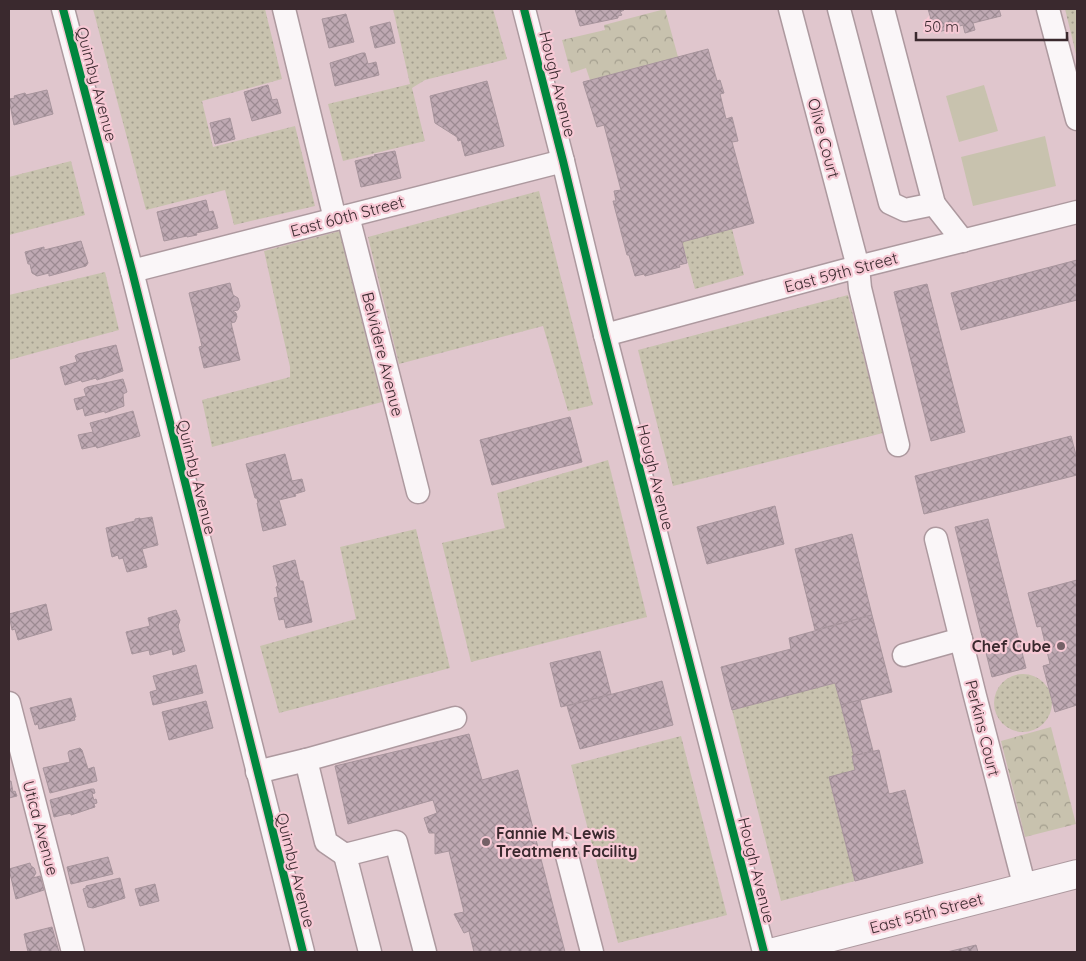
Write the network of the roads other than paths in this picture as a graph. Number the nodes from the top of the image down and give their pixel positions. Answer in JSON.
{"nodes":[{"id":1,"x":63,"y":9,"type":"edge"},
{"id":2,"x":284,"y":9,"type":"edge"},
{"id":3,"x":524,"y":9,"type":"edge"},
{"id":4,"x":790,"y":9,"type":"edge"},
{"id":5,"x":839,"y":9,"type":"edge"},
{"id":6,"x":883,"y":9,"type":"edge"},
{"id":7,"x":1048,"y":9,"type":"edge"},
{"id":8,"x":1077,"y":119,"type":"edge"},
{"id":9,"x":563,"y":161,"type":"junction"},
{"id":10,"x":934,"y":204,"type":"junction"},
{"id":11,"x":1077,"y":212,"type":"edge"},
{"id":12,"x":342,"y":218,"type":"junction"},
{"id":13,"x":963,"y":241,"type":"junction"},
{"id":14,"x":858,"y":267,"type":"junction"},
{"id":15,"x":132,"y":271,"type":"junction"},
{"id":16,"x":605,"y":335,"type":"junction"},
{"id":17,"x":898,"y":445,"type":"dead end"},
{"id":18,"x":418,"y":492,"type":"dead end"},
{"id":19,"x":936,"y":538,"type":"dead end"},
{"id":20,"x":961,"y":640,"type":"junction"},
{"id":21,"x":904,"y":655,"type":"dead end"},
{"id":22,"x":9,"y":703,"type":"edge"},
{"id":23,"x":455,"y":718,"type":"dead end"},
{"id":24,"x":306,"y":760,"type":"junction"},
{"id":25,"x":257,"y":772,"type":"junction"},
{"id":26,"x":564,"y":844,"type":"dead end"},
{"id":27,"x":345,"y":856,"type":"junction"},
{"id":28,"x":1077,"y":874,"type":"edge"},
{"id":29,"x":1025,"y":888,"type":"junction"},
{"id":30,"x":791,"y":950,"type":"edge"},
{"id":31,"x":73,"y":952,"type":"edge"},
{"id":32,"x":303,"y":952,"type":"edge"},
{"id":33,"x":370,"y":952,"type":"edge"},
{"id":34,"x":425,"y":952,"type":"edge"},
{"id":35,"x":592,"y":952,"type":"edge"},
{"id":36,"x":764,"y":952,"type":"edge"}],
"edges":[{"from":1,"to":15,"type":"street","name":"Quimby Avenue"},
{"from":2,"to":12,"type":"street","name":"Belvidere Avenue"},
{"from":3,"to":9,"type":"street","name":"Hough Avenue"},
{"from":4,"to":14,"type":"street","name":"Olive Court"},
{"from":5,"to":10,"type":"street"},
{"from":6,"to":10,"type":"street"},
{"from":7,"to":8,"type":"street"},
{"from":9,"to":12,"type":"street","name":"East 60th Street"},
{"from":9,"to":16,"type":"street","name":"Hough Avenue"},
{"from":10,"to":13,"type":"street"},
{"from":11,"to":13,"type":"street","name":"East 59th Street"},
{"from":12,"to":15,"type":"street","name":"East 60th Street"},
{"from":12,"to":18,"type":"street","name":"Belvidere Avenue"},
{"from":13,"to":14,"type":"street","name":"East 59th Street"},
{"from":14,"to":16,"type":"street","name":"East 59th Street"},
{"from":14,"to":17,"type":"street","name":"Olive Court"},
{"from":15,"to":25,"type":"street","name":"Quimby Avenue"},
{"from":16,"to":36,"type":"street","name":"Hough Avenue"},
{"from":19,"to":20,"type":"street","name":"Perkins Court"},
{"from":20,"to":21,"type":"street"},
{"from":20,"to":29,"type":"street","name":"Perkins Court"},
{"from":22,"to":31,"type":"street","name":"Utica Avenue"},
{"from":23,"to":24,"type":"street"},
{"from":24,"to":25,"type":"street"},
{"from":24,"to":27,"type":"street"},
{"from":25,"to":32,"type":"street","name":"Quimby Avenue"},
{"from":26,"to":35,"type":"street"},
{"from":27,"to":33,"type":"street"},
{"from":27,"to":34,"type":"street"},
{"from":28,"to":29,"type":"main road","name":"East 55th Street"},
{"from":29,"to":30,"type":"main road","name":"East 55th Street"}]}
